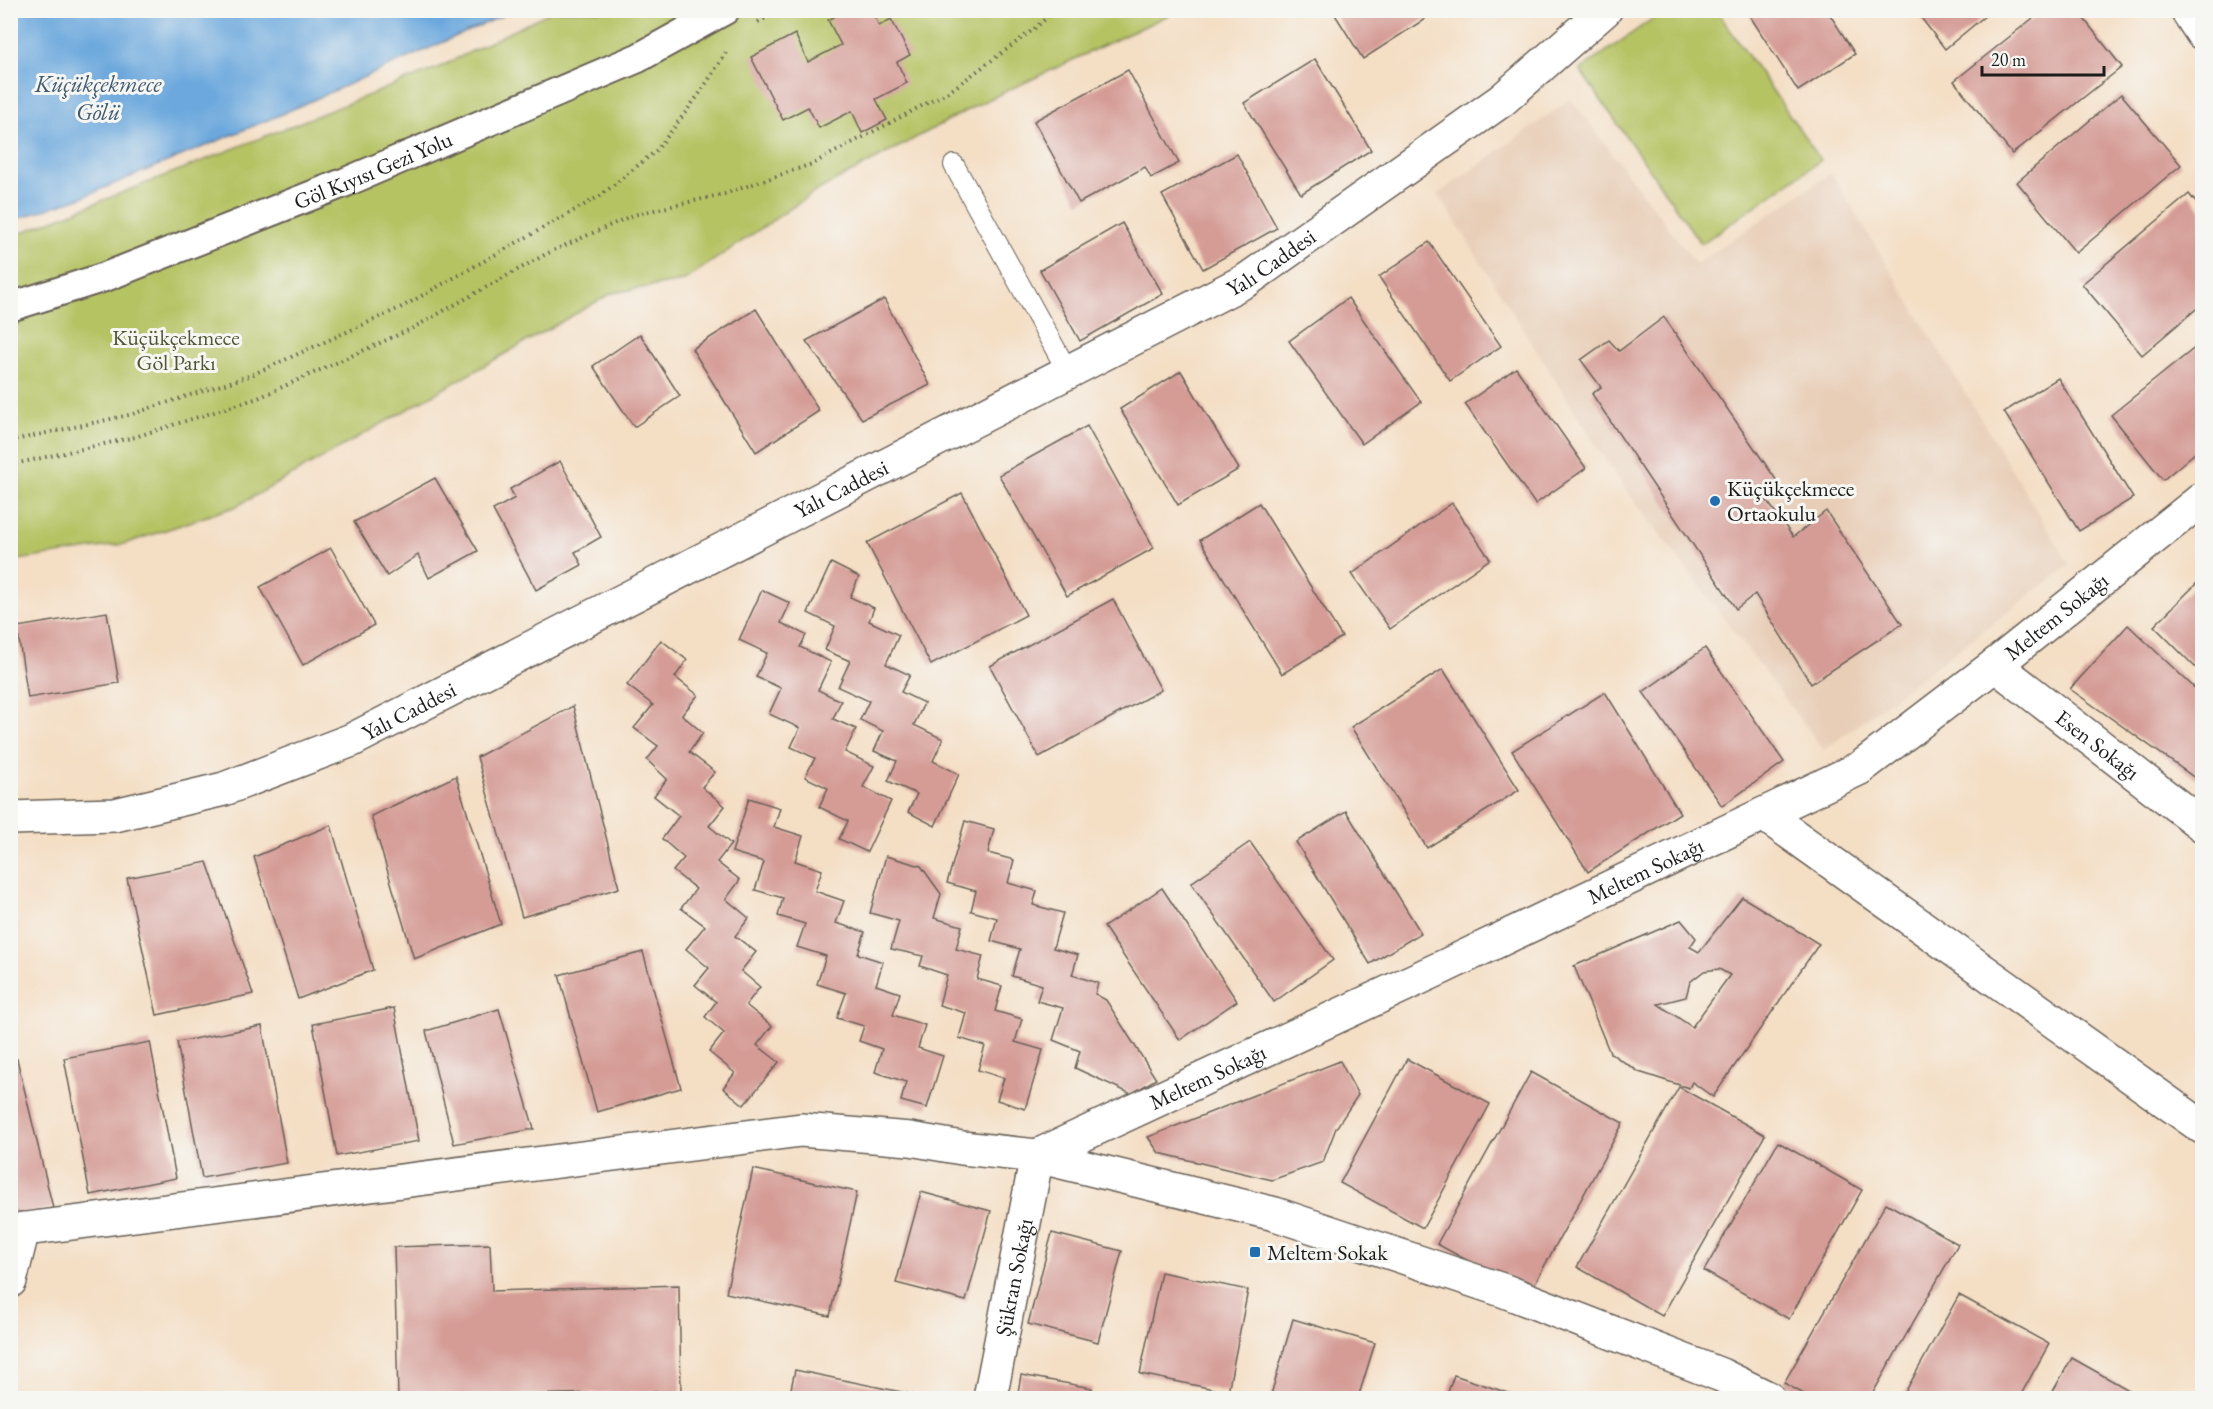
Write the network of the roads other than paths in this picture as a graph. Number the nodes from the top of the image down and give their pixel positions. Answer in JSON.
{"nodes":[{"id":1,"x":725,"y":10,"type":"edge"},
{"id":2,"x":1605,"y":10,"type":"edge"},
{"id":3,"x":2187,"y":10,"type":"edge"},
{"id":4,"x":2202,"y":33,"type":"edge"},
{"id":5,"x":954,"y":165,"type":"dead end"},
{"id":6,"x":10,"y":307,"type":"edge"},
{"id":7,"x":1068,"y":372,"type":"junction"},
{"id":8,"x":2202,"y":499,"type":"edge"},
{"id":9,"x":1995,"y":665,"type":"junction"},
{"id":10,"x":1765,"y":815,"type":"junction"},
{"id":11,"x":10,"y":818,"type":"edge"},
{"id":12,"x":2202,"y":825,"type":"edge"},
{"id":13,"x":2202,"y":1127,"type":"edge"},
{"id":14,"x":1037,"y":1156,"type":"junction"},
{"id":15,"x":17,"y":1230,"type":"edge"},
{"id":16,"x":10,"y":1281,"type":"edge"},
{"id":17,"x":990,"y":1398,"type":"edge"},
{"id":18,"x":1768,"y":1398,"type":"edge"}],
"edges":[{"from":1,"to":6,"type":"street","name":"Göl Kıyısı Gezi Yolu"},
{"from":2,"to":7,"type":"street","name":"Yalı Caddesi"},
{"from":3,"to":4,"type":"street"},
{"from":5,"to":7,"type":"lane"},
{"from":7,"to":11,"type":"street","name":"Yalı Caddesi"},
{"from":8,"to":9,"type":"street","name":"Meltem Sokağı"},
{"from":9,"to":10,"type":"street","name":"Meltem Sokağı"},
{"from":9,"to":12,"type":"street","name":"Esen Sokağı"},
{"from":10,"to":13,"type":"street"},
{"from":10,"to":14,"type":"street","name":"Meltem Sokağı"},
{"from":14,"to":15,"type":"street"},
{"from":14,"to":17,"type":"street","name":"Şükran Sokağı"},
{"from":14,"to":18,"type":"street"},
{"from":15,"to":16,"type":"street"}]}
